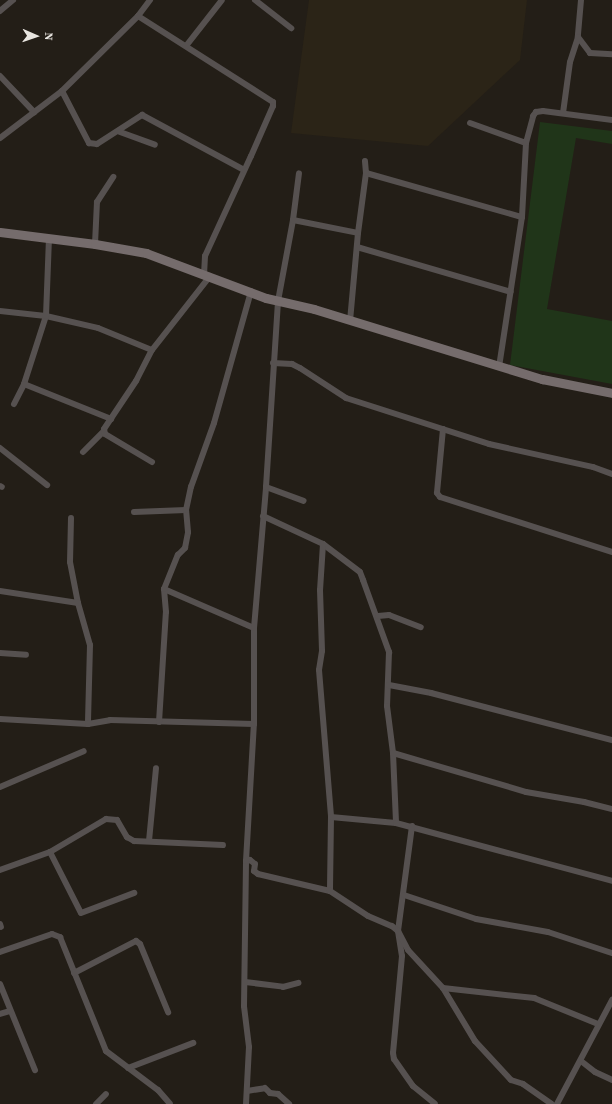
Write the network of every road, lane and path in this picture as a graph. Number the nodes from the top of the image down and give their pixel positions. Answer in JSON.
{"nodes":[{"id":1,"x":13,"y":0,"type":"edge"},
{"id":2,"x":150,"y":0,"type":"edge"},
{"id":3,"x":222,"y":0,"type":"edge"},
{"id":4,"x":255,"y":0,"type":"edge"},
{"id":5,"x":581,"y":0,"type":"edge"},
{"id":6,"x":0,"y":11,"type":"edge"},
{"id":7,"x":138,"y":16,"type":"junction"},
{"id":8,"x":291,"y":28,"type":"dead end"},
{"id":9,"x":578,"y":37,"type":"junction"},
{"id":10,"x":186,"y":46,"type":"junction"},
{"id":11,"x":612,"y":54,"type":"edge"},
{"id":12,"x":0,"y":76,"type":"edge"},
{"id":13,"x":62,"y":92,"type":"junction"},
{"id":14,"x":34,"y":112,"type":"junction"},
{"id":15,"x":563,"y":114,"type":"junction"},
{"id":16,"x":612,"y":120,"type":"edge"},
{"id":17,"x":470,"y":124,"type":"dead end"},
{"id":18,"x":120,"y":132,"type":"junction"},
{"id":19,"x":0,"y":138,"type":"edge"},
{"id":20,"x":526,"y":143,"type":"junction"},
{"id":21,"x":155,"y":145,"type":"dead end"},
{"id":22,"x":365,"y":161,"type":"dead end"},
{"id":23,"x":244,"y":170,"type":"junction"},
{"id":24,"x":299,"y":173,"type":"dead end"},
{"id":25,"x":366,"y":173,"type":"junction"},
{"id":26,"x":113,"y":178,"type":"dead end"},
{"id":27,"x":522,"y":217,"type":"junction"},
{"id":28,"x":293,"y":220,"type":"junction"},
{"id":29,"x":0,"y":232,"type":"edge"},
{"id":30,"x":358,"y":233,"type":"junction"},
{"id":31,"x":49,"y":238,"type":"junction"},
{"id":32,"x":95,"y":244,"type":"junction"},
{"id":33,"x":357,"y":247,"type":"junction"},
{"id":34,"x":207,"y":275,"type":"junction"},
{"id":35,"x":251,"y":291,"type":"junction"},
{"id":36,"x":511,"y":292,"type":"junction"},
{"id":37,"x":278,"y":301,"type":"junction"},
{"id":38,"x":0,"y":311,"type":"edge"},
{"id":39,"x":46,"y":316,"type":"junction"},
{"id":40,"x":350,"y":321,"type":"junction"},
{"id":41,"x":152,"y":350,"type":"junction"},
{"id":42,"x":273,"y":364,"type":"junction"},
{"id":43,"x":500,"y":367,"type":"junction"},
{"id":44,"x":24,"y":384,"type":"junction"},
{"id":45,"x":612,"y":393,"type":"edge"},
{"id":46,"x":14,"y":404,"type":"dead end"},
{"id":47,"x":111,"y":419,"type":"junction"},
{"id":48,"x":443,"y":429,"type":"junction"},
{"id":49,"x":103,"y":432,"type":"junction"},
{"id":50,"x":0,"y":448,"type":"edge"},
{"id":51,"x":83,"y":452,"type":"dead end"},
{"id":52,"x":152,"y":462,"type":"dead end"},
{"id":53,"x":612,"y":474,"type":"edge"},
{"id":54,"x":47,"y":485,"type":"dead end"},
{"id":55,"x":266,"y":487,"type":"junction"},
{"id":56,"x":304,"y":501,"type":"dead end"},
{"id":57,"x":186,"y":510,"type":"junction"},
{"id":58,"x":134,"y":512,"type":"dead end"},
{"id":59,"x":263,"y":516,"type":"junction"},
{"id":60,"x":72,"y":518,"type":"dead end"},
{"id":61,"x":323,"y":544,"type":"junction"},
{"id":62,"x":612,"y":552,"type":"edge"},
{"id":63,"x":164,"y":589,"type":"junction"},
{"id":64,"x":0,"y":591,"type":"edge"},
{"id":65,"x":78,"y":603,"type":"junction"},
{"id":66,"x":378,"y":616,"type":"junction"},
{"id":67,"x":421,"y":627,"type":"dead end"},
{"id":68,"x":254,"y":628,"type":"junction"},
{"id":69,"x":0,"y":653,"type":"edge"},
{"id":70,"x":26,"y":655,"type":"dead end"},
{"id":71,"x":388,"y":685,"type":"junction"},
{"id":72,"x":0,"y":719,"type":"edge"},
{"id":73,"x":158,"y":722,"type":"junction"},
{"id":74,"x":88,"y":724,"type":"junction"},
{"id":75,"x":254,"y":724,"type":"junction"},
{"id":76,"x":612,"y":740,"type":"edge"},
{"id":77,"x":84,"y":751,"type":"dead end"},
{"id":78,"x":393,"y":753,"type":"junction"},
{"id":79,"x":156,"y":768,"type":"dead end"},
{"id":80,"x":0,"y":787,"type":"edge"},
{"id":81,"x":612,"y":809,"type":"edge"},
{"id":82,"x":331,"y":817,"type":"junction"},
{"id":83,"x":396,"y":822,"type":"junction"},
{"id":84,"x":412,"y":826,"type":"junction"},
{"id":85,"x":149,"y":841,"type":"junction"},
{"id":86,"x":223,"y":845,"type":"dead end"},
{"id":87,"x":50,"y":852,"type":"junction"},
{"id":88,"x":246,"y":861,"type":"junction"},
{"id":89,"x":0,"y":870,"type":"edge"},
{"id":90,"x":612,"y":881,"type":"edge"},
{"id":91,"x":330,"y":891,"type":"junction"},
{"id":92,"x":134,"y":893,"type":"dead end"},
{"id":93,"x":404,"y":895,"type":"junction"},
{"id":94,"x":398,"y":931,"type":"junction"},
{"id":95,"x":0,"y":952,"type":"edge"},
{"id":96,"x":612,"y":953,"type":"edge"},
{"id":97,"x":74,"y":973,"type":"junction"},
{"id":98,"x":245,"y":982,"type":"junction"},
{"id":99,"x":298,"y":983,"type":"dead end"},
{"id":100,"x":0,"y":984,"type":"edge"},
{"id":101,"x":443,"y":988,"type":"junction"},
{"id":102,"x":612,"y":1000,"type":"edge"},
{"id":103,"x":10,"y":1011,"type":"junction"},
{"id":104,"x":168,"y":1012,"type":"dead end"},
{"id":105,"x":0,"y":1014,"type":"edge"},
{"id":106,"x":598,"y":1024,"type":"junction"},
{"id":107,"x":193,"y":1043,"type":"dead end"},
{"id":108,"x":581,"y":1060,"type":"junction"},
{"id":109,"x":128,"y":1068,"type":"junction"},
{"id":110,"x":35,"y":1070,"type":"dead end"},
{"id":111,"x":612,"y":1080,"type":"edge"},
{"id":112,"x":247,"y":1091,"type":"junction"},
{"id":113,"x":106,"y":1094,"type":"dead end"},
{"id":114,"x":96,"y":1104,"type":"edge"},
{"id":115,"x":170,"y":1104,"type":"edge"},
{"id":116,"x":246,"y":1104,"type":"edge"},
{"id":117,"x":289,"y":1104,"type":"edge"},
{"id":118,"x":435,"y":1104,"type":"edge"},
{"id":119,"x":552,"y":1104,"type":"edge"},
{"id":120,"x":557,"y":1104,"type":"edge"}],
"edges":[{"from":1,"to":6,"type":"street"},
{"from":2,"to":7,"type":"street"},
{"from":3,"to":10,"type":"street"},
{"from":4,"to":8,"type":"street"},
{"from":5,"to":9,"type":"street"},
{"from":7,"to":10,"type":"street"},
{"from":7,"to":13,"type":"street"},
{"from":9,"to":11,"type":"street"},
{"from":9,"to":15,"type":"street"},
{"from":10,"to":23,"type":"street"},
{"from":12,"to":14,"type":"street"},
{"from":13,"to":14,"type":"street"},
{"from":13,"to":18,"type":"street"},
{"from":14,"to":19,"type":"street"},
{"from":15,"to":16,"type":"street"},
{"from":15,"to":20,"type":"street"},
{"from":17,"to":20,"type":"street"},
{"from":18,"to":21,"type":"street"},
{"from":18,"to":23,"type":"street"},
{"from":20,"to":27,"type":"street"},
{"from":22,"to":25,"type":"street"},
{"from":23,"to":34,"type":"street"},
{"from":24,"to":28,"type":"street"},
{"from":25,"to":27,"type":"street"},
{"from":25,"to":30,"type":"street"},
{"from":26,"to":32,"type":"street"},
{"from":27,"to":36,"type":"street"},
{"from":28,"to":30,"type":"street"},
{"from":28,"to":37,"type":"street"},
{"from":29,"to":31,"type":"street"},
{"from":30,"to":33,"type":"street"},
{"from":31,"to":32,"type":"street"},
{"from":31,"to":39,"type":"street"},
{"from":32,"to":34,"type":"street"},
{"from":33,"to":36,"type":"street"},
{"from":33,"to":40,"type":"street"},
{"from":34,"to":35,"type":"street"},
{"from":34,"to":41,"type":"street"},
{"from":35,"to":37,"type":"street"},
{"from":35,"to":57,"type":"street"},
{"from":36,"to":43,"type":"street"},
{"from":37,"to":40,"type":"street"},
{"from":37,"to":42,"type":"street"},
{"from":38,"to":39,"type":"street"},
{"from":39,"to":41,"type":"street"},
{"from":39,"to":44,"type":"street"},
{"from":40,"to":43,"type":"street"},
{"from":41,"to":47,"type":"street"},
{"from":42,"to":48,"type":"street"},
{"from":42,"to":55,"type":"street"},
{"from":43,"to":45,"type":"street"},
{"from":44,"to":46,"type":"street"},
{"from":44,"to":47,"type":"street"},
{"from":47,"to":49,"type":"street"},
{"from":48,"to":53,"type":"street"},
{"from":48,"to":62,"type":"street"},
{"from":49,"to":51,"type":"street"},
{"from":49,"to":52,"type":"street"},
{"from":50,"to":54,"type":"street"},
{"from":55,"to":56,"type":"street"},
{"from":55,"to":59,"type":"street"},
{"from":57,"to":58,"type":"street"},
{"from":57,"to":63,"type":"street"},
{"from":59,"to":61,"type":"street"},
{"from":59,"to":68,"type":"street"},
{"from":60,"to":65,"type":"street"},
{"from":61,"to":66,"type":"street"},
{"from":61,"to":82,"type":"street"},
{"from":63,"to":68,"type":"street"},
{"from":63,"to":73,"type":"street"},
{"from":64,"to":65,"type":"street"},
{"from":65,"to":74,"type":"street"},
{"from":66,"to":67,"type":"street"},
{"from":66,"to":71,"type":"street"},
{"from":68,"to":75,"type":"street"},
{"from":69,"to":70,"type":"street"},
{"from":71,"to":76,"type":"street"},
{"from":71,"to":78,"type":"street"},
{"from":72,"to":74,"type":"street"},
{"from":73,"to":74,"type":"street"},
{"from":73,"to":75,"type":"street"},
{"from":75,"to":88,"type":"street"},
{"from":77,"to":80,"type":"street"},
{"from":78,"to":81,"type":"street"},
{"from":78,"to":83,"type":"street"},
{"from":79,"to":85,"type":"street"},
{"from":82,"to":83,"type":"street"},
{"from":82,"to":91,"type":"street"},
{"from":83,"to":84,"type":"street"},
{"from":84,"to":90,"type":"street"},
{"from":84,"to":93,"type":"street"},
{"from":85,"to":86,"type":"street"},
{"from":85,"to":87,"type":"street"},
{"from":87,"to":89,"type":"street"},
{"from":87,"to":92,"type":"street"},
{"from":88,"to":91,"type":"street"},
{"from":88,"to":98,"type":"street"},
{"from":91,"to":94,"type":"street"},
{"from":93,"to":94,"type":"street"},
{"from":93,"to":96,"type":"street"},
{"from":94,"to":101,"type":"street"},
{"from":94,"to":118,"type":"street"},
{"from":95,"to":97,"type":"street"},
{"from":97,"to":104,"type":"street"},
{"from":97,"to":109,"type":"street"},
{"from":98,"to":99,"type":"street"},
{"from":98,"to":112,"type":"street"},
{"from":100,"to":103,"type":"street"},
{"from":101,"to":106,"type":"street"},
{"from":101,"to":119,"type":"street"},
{"from":102,"to":106,"type":"street"},
{"from":103,"to":105,"type":"street"},
{"from":103,"to":110,"type":"street"},
{"from":106,"to":108,"type":"street"},
{"from":107,"to":109,"type":"street"},
{"from":108,"to":111,"type":"street"},
{"from":108,"to":120,"type":"street"},
{"from":109,"to":115,"type":"street"},
{"from":112,"to":116,"type":"street"},
{"from":112,"to":117,"type":"street"},
{"from":113,"to":114,"type":"street"}]}
